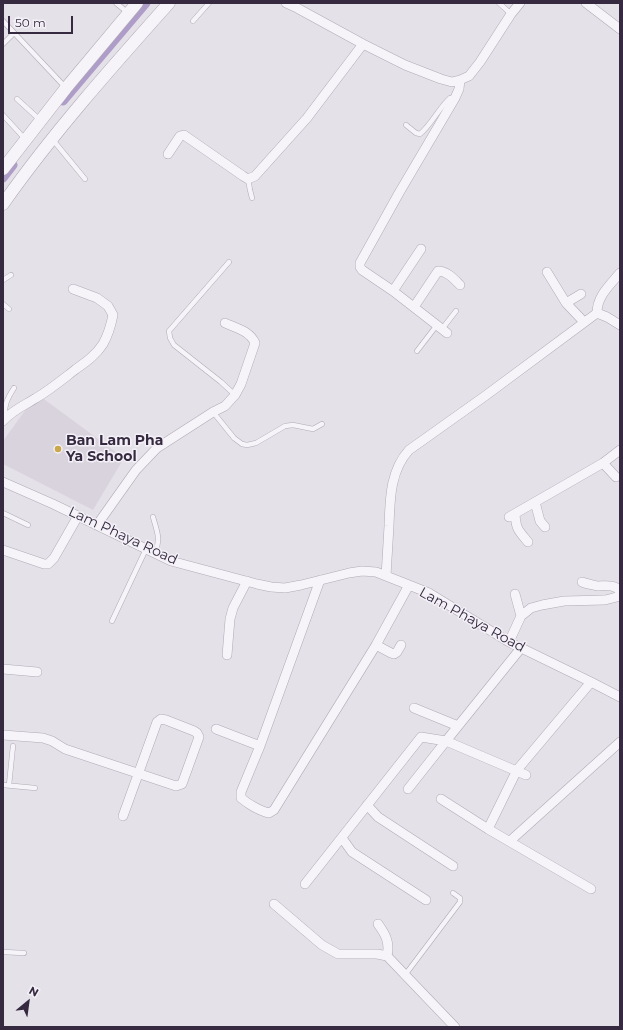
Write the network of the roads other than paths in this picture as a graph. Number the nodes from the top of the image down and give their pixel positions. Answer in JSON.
{"nodes":[{"id":1,"x":116,"y":3,"type":"edge"},
{"id":2,"x":137,"y":3,"type":"edge"},
{"id":3,"x":169,"y":3,"type":"edge"},
{"id":4,"x":209,"y":3,"type":"edge"},
{"id":5,"x":286,"y":3,"type":"edge"},
{"id":6,"x":500,"y":3,"type":"edge"},
{"id":7,"x":520,"y":3,"type":"edge"},
{"id":8,"x":586,"y":3,"type":"edge"},
{"id":9,"x":128,"y":13,"type":"junction"},
{"id":10,"x":511,"y":14,"type":"junction"},
{"id":11,"x":3,"y":21,"type":"edge"},
{"id":12,"x":193,"y":21,"type":"dead end"},
{"id":13,"x":620,"y":28,"type":"edge"},
{"id":14,"x":14,"y":33,"type":"junction"},
{"id":15,"x":3,"y":44,"type":"edge"},
{"id":16,"x":362,"y":44,"type":"junction"},
{"id":17,"x":460,"y":80,"type":"junction"},
{"id":18,"x":66,"y":88,"type":"junction"},
{"id":19,"x":455,"y":98,"type":"junction"},
{"id":20,"x":17,"y":99,"type":"dead end"},
{"id":21,"x":3,"y":115,"type":"edge"},
{"id":22,"x":40,"y":120,"type":"junction"},
{"id":23,"x":406,"y":125,"type":"dead end"},
{"id":24,"x":25,"y":139,"type":"junction"},
{"id":25,"x":52,"y":139,"type":"junction"},
{"id":26,"x":168,"y":154,"type":"dead end"},
{"id":27,"x":3,"y":169,"type":"edge"},
{"id":28,"x":85,"y":179,"type":"dead end"},
{"id":29,"x":248,"y":179,"type":"junction"},
{"id":30,"x":252,"y":198,"type":"dead end"},
{"id":31,"x":3,"y":204,"type":"edge"},
{"id":32,"x":421,"y":249,"type":"dead end"},
{"id":33,"x":229,"y":262,"type":"dead end"},
{"id":34,"x":547,"y":272,"type":"dead end"},
{"id":35,"x":620,"y":273,"type":"edge"},
{"id":36,"x":11,"y":275,"type":"dead end"},
{"id":37,"x":3,"y":280,"type":"edge"},
{"id":38,"x":460,"y":285,"type":"dead end"},
{"id":39,"x":73,"y":289,"type":"dead end"},
{"id":40,"x":393,"y":291,"type":"junction"},
{"id":41,"x":581,"y":294,"type":"dead end"},
{"id":42,"x":566,"y":303,"type":"junction"},
{"id":43,"x":3,"y":304,"type":"edge"},
{"id":44,"x":414,"y":307,"type":"junction"},
{"id":45,"x":9,"y":309,"type":"dead end"},
{"id":46,"x":456,"y":311,"type":"dead end"},
{"id":47,"x":597,"y":313,"type":"junction"},
{"id":48,"x":584,"y":322,"type":"junction"},
{"id":49,"x":225,"y":323,"type":"dead end"},
{"id":50,"x":620,"y":325,"type":"edge"},
{"id":51,"x":442,"y":329,"type":"junction"},
{"id":52,"x":417,"y":351,"type":"dead end"},
{"id":53,"x":14,"y":388,"type":"dead end"},
{"id":54,"x":235,"y":395,"type":"junction"},
{"id":55,"x":212,"y":412,"type":"junction"},
{"id":56,"x":4,"y":419,"type":"edge"},
{"id":57,"x":322,"y":424,"type":"dead end"},
{"id":58,"x":620,"y":450,"type":"edge"},
{"id":59,"x":603,"y":463,"type":"junction"},
{"id":60,"x":616,"y":476,"type":"dead end"},
{"id":61,"x":3,"y":482,"type":"edge"},
{"id":62,"x":535,"y":502,"type":"junction"},
{"id":63,"x":3,"y":513,"type":"edge"},
{"id":64,"x":78,"y":516,"type":"junction"},
{"id":65,"x":153,"y":517,"type":"dead end"},
{"id":66,"x":28,"y":525,"type":"dead end"},
{"id":67,"x":97,"y":525,"type":"junction"},
{"id":68,"x":545,"y":527,"type":"dead end"},
{"id":69,"x":528,"y":542,"type":"dead end"},
{"id":70,"x":146,"y":549,"type":"junction"},
{"id":71,"x":3,"y":550,"type":"edge"},
{"id":72,"x":155,"y":553,"type":"junction"},
{"id":73,"x":386,"y":576,"type":"junction"},
{"id":74,"x":320,"y":580,"type":"junction"},
{"id":75,"x":247,"y":581,"type":"junction"},
{"id":76,"x":582,"y":582,"type":"dead end"},
{"id":77,"x":409,"y":585,"type":"junction"},
{"id":78,"x":620,"y":591,"type":"edge"},
{"id":79,"x":515,"y":594,"type":"dead end"},
{"id":80,"x":620,"y":596,"type":"edge"},
{"id":81,"x":520,"y":616,"type":"junction"},
{"id":82,"x":112,"y":621,"type":"dead end"},
{"id":83,"x":509,"y":642,"type":"junction"},
{"id":84,"x":376,"y":645,"type":"junction"},
{"id":85,"x":401,"y":645,"type":"dead end"},
{"id":86,"x":521,"y":648,"type":"junction"},
{"id":87,"x":227,"y":655,"type":"dead end"},
{"id":88,"x":3,"y":669,"type":"edge"},
{"id":89,"x":37,"y":672,"type":"dead end"},
{"id":90,"x":591,"y":682,"type":"junction"},
{"id":91,"x":620,"y":697,"type":"edge"},
{"id":92,"x":414,"y":708,"type":"dead end"},
{"id":93,"x":458,"y":726,"type":"junction"},
{"id":94,"x":216,"y":729,"type":"dead end"},
{"id":95,"x":3,"y":735,"type":"edge"},
{"id":96,"x":446,"y":741,"type":"junction"},
{"id":97,"x":620,"y":742,"type":"edge"},
{"id":98,"x":13,"y":746,"type":"dead end"},
{"id":99,"x":260,"y":746,"type":"junction"},
{"id":100,"x":517,"y":770,"type":"junction"},
{"id":101,"x":138,"y":774,"type":"junction"},
{"id":102,"x":526,"y":775,"type":"dead end"},
{"id":103,"x":3,"y":785,"type":"edge"},
{"id":104,"x":9,"y":785,"type":"junction"},
{"id":105,"x":35,"y":788,"type":"dead end"},
{"id":106,"x":408,"y":789,"type":"dead end"},
{"id":107,"x":441,"y":799,"type":"dead end"},
{"id":108,"x":367,"y":805,"type":"junction"},
{"id":109,"x":123,"y":816,"type":"dead end"},
{"id":110,"x":488,"y":829,"type":"junction"},
{"id":111,"x":342,"y":838,"type":"junction"},
{"id":112,"x":510,"y":841,"type":"junction"},
{"id":113,"x":453,"y":866,"type":"dead end"},
{"id":114,"x":305,"y":884,"type":"dead end"},
{"id":115,"x":591,"y":889,"type":"dead end"},
{"id":116,"x":453,"y":892,"type":"dead end"},
{"id":117,"x":426,"y":900,"type":"dead end"},
{"id":118,"x":274,"y":904,"type":"dead end"},
{"id":119,"x":378,"y":924,"type":"dead end"},
{"id":120,"x":3,"y":952,"type":"edge"},
{"id":121,"x":24,"y":953,"type":"dead end"},
{"id":122,"x":387,"y":956,"type":"junction"},
{"id":123,"x":405,"y":975,"type":"junction"},
{"id":124,"x":455,"y":1027,"type":"edge"}],
"edges":[{"from":1,"to":9,"type":"lane"},
{"from":2,"to":9,"type":"street"},
{"from":3,"to":25,"type":"street"},
{"from":4,"to":12,"type":"lane"},
{"from":5,"to":16,"type":"street"},
{"from":6,"to":10,"type":"lane"},
{"from":7,"to":10,"type":"street"},
{"from":8,"to":13,"type":"street"},
{"from":9,"to":18,"type":"street"},
{"from":10,"to":17,"type":"street"},
{"from":11,"to":14,"type":"lane"},
{"from":14,"to":15,"type":"lane"},
{"from":14,"to":18,"type":"lane"},
{"from":16,"to":17,"type":"street"},
{"from":16,"to":29,"type":"street"},
{"from":17,"to":19,"type":"street"},
{"from":18,"to":22,"type":"street"},
{"from":19,"to":23,"type":"lane"},
{"from":19,"to":40,"type":"street"},
{"from":20,"to":22,"type":"lane"},
{"from":21,"to":24,"type":"lane"},
{"from":22,"to":24,"type":"street"},
{"from":24,"to":27,"type":"street"},
{"from":25,"to":28,"type":"lane"},
{"from":25,"to":31,"type":"street"},
{"from":26,"to":29,"type":"street"},
{"from":29,"to":30,"type":"lane"},
{"from":32,"to":40,"type":"street"},
{"from":33,"to":54,"type":"lane"},
{"from":34,"to":42,"type":"street"},
{"from":35,"to":47,"type":"street"},
{"from":36,"to":37,"type":"lane"},
{"from":38,"to":44,"type":"street"},
{"from":39,"to":56,"type":"street"},
{"from":40,"to":44,"type":"street"},
{"from":41,"to":42,"type":"street"},
{"from":42,"to":48,"type":"street"},
{"from":43,"to":45,"type":"lane"},
{"from":44,"to":51,"type":"street"},
{"from":46,"to":51,"type":"lane"},
{"from":47,"to":48,"type":"street"},
{"from":47,"to":50,"type":"street"},
{"from":48,"to":73,"type":"street"},
{"from":49,"to":54,"type":"street"},
{"from":51,"to":52,"type":"lane"},
{"from":53,"to":56,"type":"lane"},
{"from":54,"to":55,"type":"street"},
{"from":55,"to":57,"type":"lane"},
{"from":55,"to":67,"type":"street"},
{"from":58,"to":59,"type":"street"},
{"from":59,"to":60,"type":"street"},
{"from":59,"to":62,"type":"street"},
{"from":61,"to":64,"type":"street","name":"Lam Phaya Road"},
{"from":62,"to":68,"type":"street"},
{"from":62,"to":69,"type":"street"},
{"from":63,"to":66,"type":"lane"},
{"from":64,"to":67,"type":"street","name":"Lam Phaya Road"},
{"from":64,"to":71,"type":"street"},
{"from":65,"to":72,"type":"lane"},
{"from":67,"to":70,"type":"street","name":"Lam Phaya Road"},
{"from":70,"to":72,"type":"street","name":"Lam Phaya Road"},
{"from":70,"to":82,"type":"lane"},
{"from":72,"to":75,"type":"street","name":"Lam Phaya Road"},
{"from":73,"to":74,"type":"street","name":"Lam Phaya Road"},
{"from":73,"to":77,"type":"street","name":"Lam Phaya Road"},
{"from":74,"to":75,"type":"street","name":"Lam Phaya Road"},
{"from":74,"to":99,"type":"street"},
{"from":75,"to":87,"type":"street"},
{"from":76,"to":78,"type":"street"},
{"from":77,"to":83,"type":"street","name":"Lam Phaya Road"},
{"from":77,"to":84,"type":"street"},
{"from":79,"to":81,"type":"street"},
{"from":80,"to":81,"type":"street"},
{"from":81,"to":83,"type":"street"},
{"from":83,"to":86,"type":"street","name":"Lam Phaya Road"},
{"from":84,"to":85,"type":"street"},
{"from":84,"to":99,"type":"street"},
{"from":86,"to":90,"type":"street","name":"Lam Phaya Road"},
{"from":86,"to":93,"type":"street"},
{"from":88,"to":89,"type":"street"},
{"from":90,"to":91,"type":"street","name":"Lam Phaya Road"},
{"from":90,"to":100,"type":"street"},
{"from":92,"to":93,"type":"street"},
{"from":93,"to":96,"type":"street"},
{"from":94,"to":99,"type":"street"},
{"from":95,"to":101,"type":"street"},
{"from":96,"to":100,"type":"street"},
{"from":96,"to":106,"type":"street"},
{"from":96,"to":108,"type":"street"},
{"from":97,"to":112,"type":"street"},
{"from":98,"to":104,"type":"lane"},
{"from":100,"to":102,"type":"street"},
{"from":100,"to":110,"type":"street"},
{"from":101,"to":101,"type":"street"},
{"from":101,"to":109,"type":"street"},
{"from":103,"to":104,"type":"lane"},
{"from":104,"to":105,"type":"lane"},
{"from":107,"to":110,"type":"street"},
{"from":108,"to":111,"type":"street"},
{"from":108,"to":113,"type":"street"},
{"from":110,"to":112,"type":"street"},
{"from":111,"to":114,"type":"street"},
{"from":111,"to":117,"type":"street"},
{"from":112,"to":115,"type":"street"},
{"from":116,"to":123,"type":"lane"},
{"from":118,"to":122,"type":"street"},
{"from":119,"to":122,"type":"street"},
{"from":120,"to":121,"type":"lane"},
{"from":122,"to":123,"type":"street"},
{"from":123,"to":124,"type":"street"}]}
